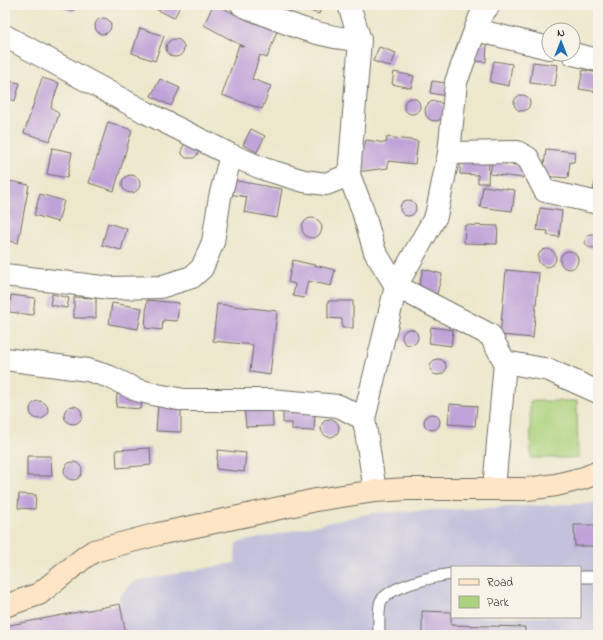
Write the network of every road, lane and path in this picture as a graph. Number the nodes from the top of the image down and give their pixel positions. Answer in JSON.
{"nodes":[{"id":1,"x":242,"y":5,"type":"edge"},
{"id":2,"x":350,"y":5,"type":"edge"},
{"id":3,"x":489,"y":5,"type":"edge"},
{"id":4,"x":476,"y":30,"type":"junction"},
{"id":5,"x":5,"y":36,"type":"edge"},
{"id":6,"x":360,"y":40,"type":"junction"},
{"id":7,"x":541,"y":46,"type":"edge"},
{"id":8,"x":581,"y":56,"type":"edge"},
{"id":9,"x":598,"y":60,"type":"edge"},
{"id":10,"x":449,"y":153,"type":"junction"},
{"id":11,"x":231,"y":155,"type":"junction"},
{"id":12,"x":349,"y":175,"type":"junction"},
{"id":13,"x":598,"y":203,"type":"edge"},
{"id":14,"x":5,"y":275,"type":"edge"},
{"id":15,"x":396,"y":286,"type":"junction"},
{"id":16,"x":5,"y":359,"type":"edge"},
{"id":17,"x":505,"y":362,"type":"junction"},
{"id":18,"x":598,"y":392,"type":"edge"},
{"id":19,"x":364,"y":419,"type":"junction"},
{"id":20,"x":598,"y":472,"type":"edge"},
{"id":21,"x":494,"y":489,"type":"junction"},
{"id":22,"x":374,"y":491,"type":"junction"},
{"id":23,"x":451,"y":574,"type":"edge"},
{"id":24,"x":581,"y":577,"type":"edge"},
{"id":25,"x":598,"y":577,"type":"edge"},
{"id":26,"x":5,"y":606,"type":"edge"},
{"id":27,"x":379,"y":635,"type":"edge"}],
"edges":[{"from":1,"to":6,"type":"street"},
{"from":2,"to":6,"type":"street"},
{"from":3,"to":4,"type":"street"},
{"from":4,"to":7,"type":"street"},
{"from":4,"to":10,"type":"street"},
{"from":5,"to":11,"type":"street"},
{"from":6,"to":12,"type":"street"},
{"from":8,"to":9,"type":"street"},
{"from":10,"to":13,"type":"street"},
{"from":10,"to":15,"type":"street"},
{"from":11,"to":12,"type":"street"},
{"from":11,"to":14,"type":"street"},
{"from":12,"to":15,"type":"street"},
{"from":15,"to":17,"type":"street"},
{"from":15,"to":19,"type":"street"},
{"from":16,"to":19,"type":"street"},
{"from":17,"to":18,"type":"street"},
{"from":17,"to":21,"type":"street"},
{"from":19,"to":22,"type":"street"},
{"from":20,"to":21,"type":"street"},
{"from":21,"to":22,"type":"street"},
{"from":22,"to":26,"type":"street"},
{"from":23,"to":27,"type":"lane"},
{"from":24,"to":25,"type":"lane"}]}
